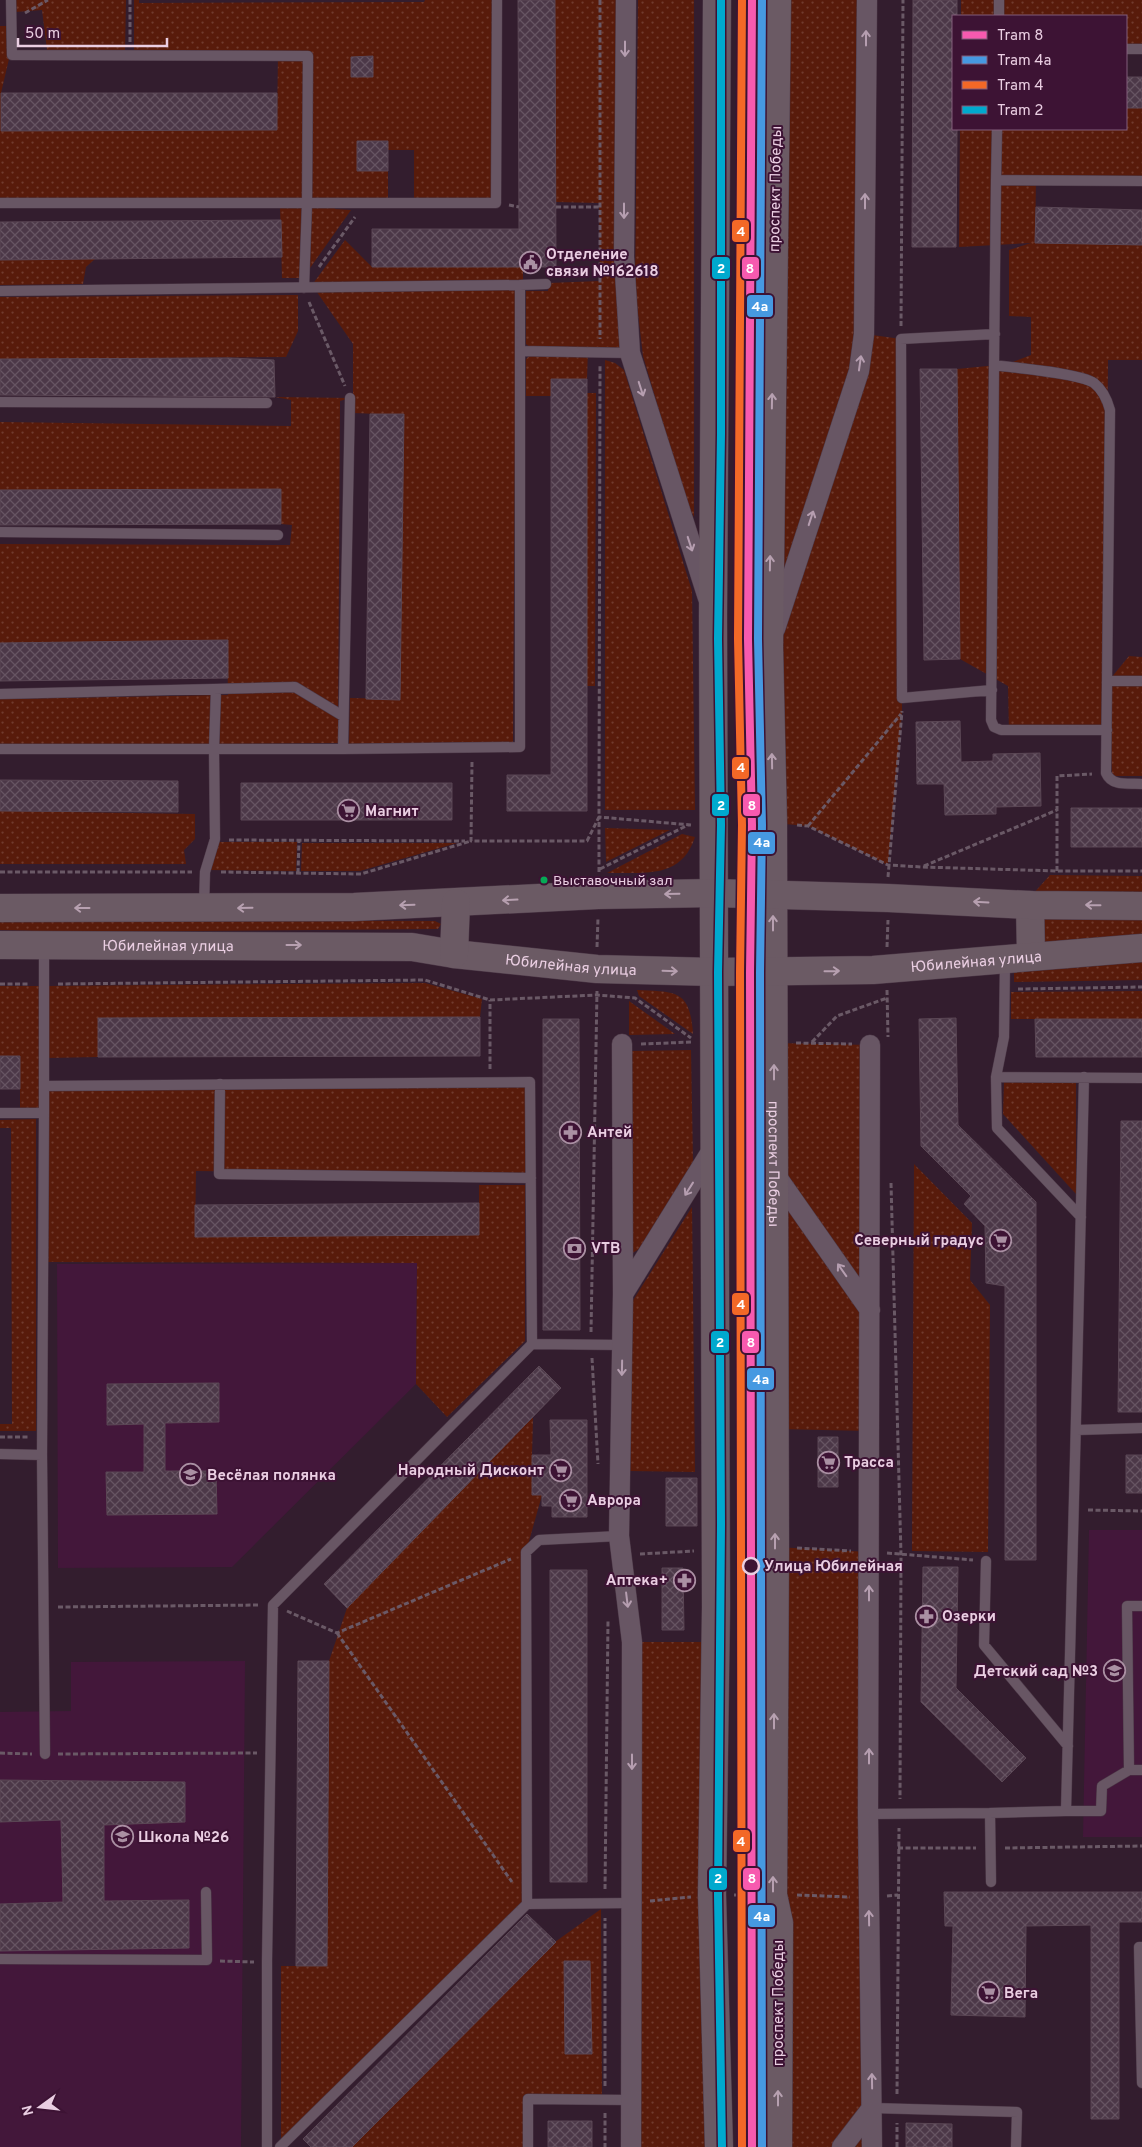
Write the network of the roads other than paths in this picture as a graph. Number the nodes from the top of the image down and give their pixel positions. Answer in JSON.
{"nodes":[{"id":1,"x":11,"y":0,"type":"edge"},
{"id":2,"x":497,"y":0,"type":"edge"},
{"id":3,"x":626,"y":0,"type":"edge"},
{"id":4,"x":717,"y":0,"type":"edge"},
{"id":5,"x":777,"y":0,"type":"edge"},
{"id":6,"x":867,"y":0,"type":"edge"},
{"id":7,"x":999,"y":0,"type":"edge"},
{"id":8,"x":999,"y":15,"type":"edge"},
{"id":9,"x":1127,"y":49,"type":"edge"},
{"id":10,"x":1142,"y":49,"type":"edge"},
{"id":11,"x":997,"y":130,"type":"edge"},
{"id":12,"x":996,"y":180,"type":"junction"},
{"id":13,"x":1142,"y":181,"type":"edge"},
{"id":14,"x":0,"y":203,"type":"edge"},
{"id":15,"x":307,"y":203,"type":"junction"},
{"id":16,"x":546,"y":284,"type":"dead end"},
{"id":17,"x":520,"y":285,"type":"junction"},
{"id":18,"x":304,"y":288,"type":"junction"},
{"id":19,"x":0,"y":291,"type":"edge"},
{"id":20,"x":995,"y":334,"type":"junction"},
{"id":21,"x":520,"y":352,"type":"junction"},
{"id":22,"x":630,"y":353,"type":"junction"},
{"id":23,"x":994,"y":366,"type":"junction"},
{"id":24,"x":350,"y":398,"type":"road end"},
{"id":25,"x":0,"y":402,"type":"edge"},
{"id":26,"x":267,"y":403,"type":"dead end"},
{"id":27,"x":0,"y":532,"type":"edge"},
{"id":28,"x":278,"y":536,"type":"dead end"},
{"id":29,"x":713,"y":616,"type":"junction"},
{"id":30,"x":769,"y":647,"type":"junction"},
{"id":31,"x":1108,"y":681,"type":"junction"},
{"id":32,"x":1142,"y":681,"type":"edge"},
{"id":33,"x":216,"y":688,"type":"junction"},
{"id":34,"x":992,"y":690,"type":"junction"},
{"id":35,"x":0,"y":694,"type":"edge"},
{"id":36,"x":343,"y":716,"type":"junction"},
{"id":37,"x":1107,"y":730,"type":"junction"},
{"id":38,"x":0,"y":749,"type":"edge"},
{"id":39,"x":214,"y":749,"type":"junction"},
{"id":40,"x":343,"y":749,"type":"junction"},
{"id":41,"x":1142,"y":784,"type":"edge"},
{"id":42,"x":714,"y":893,"type":"junction"},
{"id":43,"x":773,"y":894,"type":"junction"},
{"id":44,"x":456,"y":903,"type":"junction"},
{"id":45,"x":1030,"y":904,"type":"junction"},
{"id":46,"x":1142,"y":906,"type":"edge"},
{"id":47,"x":0,"y":908,"type":"edge"},
{"id":48,"x":204,"y":909,"type":"junction"},
{"id":49,"x":0,"y":945,"type":"edge"},
{"id":50,"x":44,"y":946,"type":"junction"},
{"id":51,"x":1142,"y":948,"type":"edge"},
{"id":52,"x":454,"y":954,"type":"junction"},
{"id":53,"x":1018,"y":958,"type":"junction"},
{"id":54,"x":714,"y":972,"type":"junction"},
{"id":55,"x":774,"y":972,"type":"junction"},
{"id":56,"x":879,"y":1042,"type":"road end"},
{"id":57,"x":622,"y":1044,"type":"dead end"},
{"id":58,"x":996,"y":1077,"type":"junction"},
{"id":59,"x":1084,"y":1077,"type":"junction"},
{"id":60,"x":1142,"y":1078,"type":"edge"},
{"id":61,"x":220,"y":1084,"type":"junction"},
{"id":62,"x":44,"y":1086,"type":"junction"},
{"id":63,"x":0,"y":1113,"type":"edge"},
{"id":64,"x":44,"y":1113,"type":"junction"},
{"id":65,"x":714,"y":1147,"type":"junction"},
{"id":66,"x":774,"y":1173,"type":"junction"},
{"id":67,"x":531,"y":1178,"type":"junction"},
{"id":68,"x":1081,"y":1217,"type":"junction"},
{"id":69,"x":623,"y":1294,"type":"junction"},
{"id":70,"x":870,"y":1310,"type":"junction"},
{"id":71,"x":532,"y":1344,"type":"junction"},
{"id":72,"x":622,"y":1345,"type":"junction"},
{"id":73,"x":1142,"y":1428,"type":"edge"},
{"id":74,"x":1077,"y":1430,"type":"junction"},
{"id":75,"x":0,"y":1454,"type":"edge"},
{"id":76,"x":42,"y":1455,"type":"junction"},
{"id":77,"x":619,"y":1536,"type":"junction"},
{"id":78,"x":986,"y":1561,"type":"road end"},
{"id":79,"x":1142,"y":1606,"type":"edge"},
{"id":80,"x":1068,"y":1746,"type":"junction"},
{"id":81,"x":45,"y":1754,"type":"road end"},
{"id":82,"x":1129,"y":1770,"type":"junction"},
{"id":83,"x":1142,"y":1770,"type":"edge"},
{"id":84,"x":1066,"y":1811,"type":"junction"},
{"id":85,"x":990,"y":1813,"type":"junction"},
{"id":86,"x":868,"y":1814,"type":"junction"},
{"id":87,"x":991,"y":1882,"type":"dead end"},
{"id":88,"x":206,"y":1892,"type":"dead end"},
{"id":89,"x":633,"y":1903,"type":"junction"},
{"id":90,"x":527,"y":1904,"type":"junction"},
{"id":91,"x":1142,"y":1947,"type":"edge"},
{"id":92,"x":0,"y":1959,"type":"edge"},
{"id":93,"x":1142,"y":2083,"type":"edge"},
{"id":94,"x":630,"y":2100,"type":"junction"},
{"id":95,"x":872,"y":2108,"type":"junction"},
{"id":96,"x":267,"y":2147,"type":"edge"},
{"id":97,"x":280,"y":2147,"type":"edge"},
{"id":98,"x":528,"y":2147,"type":"edge"},
{"id":99,"x":631,"y":2147,"type":"edge"},
{"id":100,"x":719,"y":2147,"type":"edge"},
{"id":101,"x":778,"y":2147,"type":"edge"},
{"id":102,"x":842,"y":2147,"type":"edge"},
{"id":103,"x":872,"y":2147,"type":"edge"},
{"id":104,"x":1016,"y":2147,"type":"edge"}],
"edges":[{"from":1,"to":15,"type":"lane"},
{"from":2,"to":15,"type":"lane"},
{"from":3,"to":22,"type":"street","one_way":true},
{"from":4,"to":29,"type":"main road"},
{"from":30,"to":5,"type":"main road","name":"проспект Победы","one_way":true},
{"from":30,"to":6,"type":"street","one_way":true},
{"from":7,"to":8,"type":"lane"},
{"from":9,"to":10,"type":"lane"},
{"from":11,"to":12,"type":"lane"},
{"from":12,"to":13,"type":"lane"},
{"from":12,"to":20,"type":"lane"},
{"from":14,"to":15,"type":"lane"},
{"from":15,"to":18,"type":"lane"},
{"from":16,"to":17,"type":"lane"},
{"from":17,"to":18,"type":"lane"},
{"from":17,"to":21,"type":"lane"},
{"from":18,"to":19,"type":"lane"},
{"from":20,"to":23,"type":"lane"},
{"from":20,"to":34,"type":"lane"},
{"from":21,"to":22,"type":"lane"},
{"from":21,"to":40,"type":"lane"},
{"from":22,"to":29,"type":"street","one_way":true},
{"from":23,"to":31,"type":"lane"},
{"from":23,"to":34,"type":"lane"},
{"from":24,"to":36,"type":"lane"},
{"from":25,"to":26,"type":"lane"},
{"from":27,"to":28,"type":"lane"},
{"from":29,"to":42,"type":"main road"},
{"from":43,"to":30,"type":"main road","name":"проспект Победы","one_way":true},
{"from":31,"to":32,"type":"lane"},
{"from":31,"to":37,"type":"lane"},
{"from":33,"to":35,"type":"lane"},
{"from":33,"to":36,"type":"lane"},
{"from":33,"to":39,"type":"lane"},
{"from":34,"to":37,"type":"lane"},
{"from":36,"to":40,"type":"lane"},
{"from":37,"to":41,"type":"lane"},
{"from":38,"to":39,"type":"lane"},
{"from":39,"to":40,"type":"lane"},
{"from":39,"to":48,"type":"lane"},
{"from":42,"to":43,"type":"main road"},
{"from":42,"to":44,"type":"main road","one_way":true},
{"from":42,"to":54,"type":"main road"},
{"from":45,"to":43,"type":"main road","one_way":true},
{"from":55,"to":43,"type":"main road","name":"проспект Победы","one_way":true},
{"from":44,"to":48,"type":"main road","one_way":true},
{"from":44,"to":52,"type":"main road"},
{"from":46,"to":45,"type":"main road","one_way":true},
{"from":45,"to":53,"type":"main road"},
{"from":48,"to":47,"type":"main road","one_way":true},
{"from":49,"to":50,"type":"main road","name":"Юбилейная улица"},
{"from":50,"to":52,"type":"main road","name":"Юбилейная улица","one_way":true},
{"from":50,"to":62,"type":"lane"},
{"from":51,"to":53,"type":"main road","name":"Юбилейная улица"},
{"from":52,"to":54,"type":"main road","name":"Юбилейная улица","one_way":true},
{"from":55,"to":53,"type":"main road","name":"Юбилейная улица","one_way":true},
{"from":53,"to":58,"type":"lane"},
{"from":54,"to":55,"type":"main road","name":"Юбилейная улица"},
{"from":54,"to":65,"type":"main road"},
{"from":66,"to":55,"type":"main road","name":"проспект Победы","one_way":true},
{"from":56,"to":70,"type":"street"},
{"from":57,"to":69,"type":"street"},
{"from":58,"to":59,"type":"lane"},
{"from":58,"to":68,"type":"lane"},
{"from":59,"to":60,"type":"lane"},
{"from":59,"to":68,"type":"lane"},
{"from":61,"to":62,"type":"lane"},
{"from":61,"to":67,"type":"lane"},
{"from":61,"to":67,"type":"lane"},
{"from":62,"to":64,"type":"lane"},
{"from":63,"to":64,"type":"lane"},
{"from":64,"to":76,"type":"lane"},
{"from":65,"to":69,"type":"street","one_way":true},
{"from":65,"to":100,"type":"main road"},
{"from":70,"to":66,"type":"street","one_way":true},
{"from":101,"to":66,"type":"main road","name":"проспект Победы","one_way":true},
{"from":67,"to":71,"type":"lane"},
{"from":68,"to":74,"type":"lane"},
{"from":69,"to":72,"type":"street"},
{"from":86,"to":70,"type":"street","one_way":true},
{"from":71,"to":72,"type":"lane"},
{"from":71,"to":96,"type":"lane"},
{"from":72,"to":77,"type":"street","one_way":true},
{"from":73,"to":74,"type":"lane"},
{"from":74,"to":80,"type":"lane"},
{"from":75,"to":76,"type":"lane"},
{"from":76,"to":81,"type":"lane"},
{"from":77,"to":89,"type":"street","one_way":true},
{"from":77,"to":90,"type":"lane"},
{"from":78,"to":80,"type":"lane"},
{"from":79,"to":82,"type":"lane"},
{"from":80,"to":84,"type":"lane"},
{"from":82,"to":83,"type":"lane"},
{"from":82,"to":84,"type":"lane"},
{"from":84,"to":85,"type":"lane"},
{"from":85,"to":86,"type":"lane"},
{"from":85,"to":87,"type":"lane"},
{"from":95,"to":86,"type":"street","one_way":true},
{"from":88,"to":92,"type":"lane"},
{"from":89,"to":90,"type":"lane"},
{"from":89,"to":94,"type":"street"},
{"from":90,"to":97,"type":"lane"},
{"from":91,"to":93,"type":"lane"},
{"from":94,"to":98,"type":"lane"},
{"from":94,"to":99,"type":"street"},
{"from":95,"to":102,"type":"street"},
{"from":95,"to":103,"type":"street"},
{"from":95,"to":104,"type":"lane"}]}
